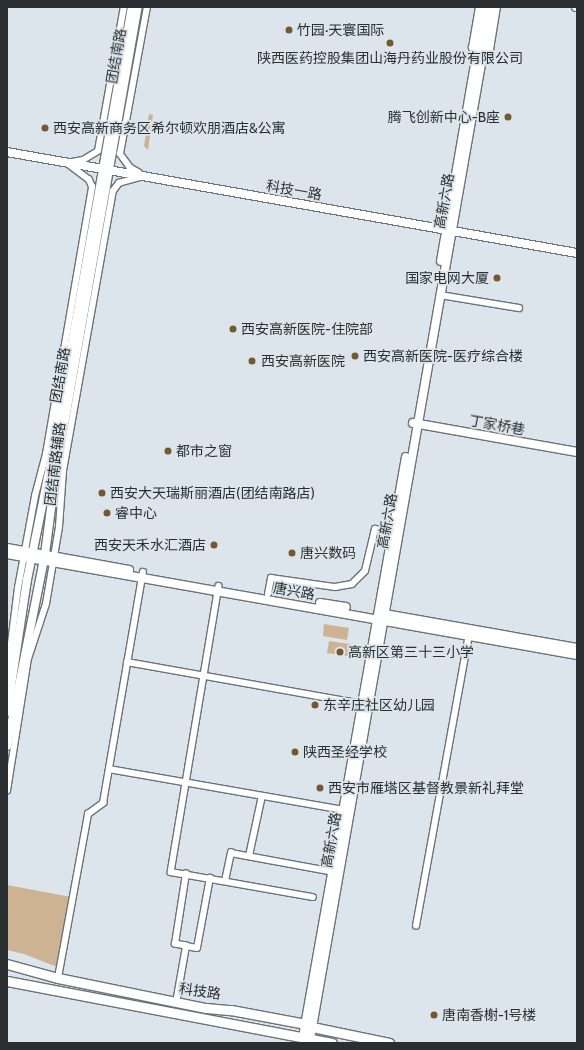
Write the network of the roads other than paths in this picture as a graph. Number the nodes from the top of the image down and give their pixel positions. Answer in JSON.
{"nodes":[{"id":1,"x":124,"y":7,"type":"edge"},
{"id":2,"x":132,"y":7,"type":"edge"},
{"id":3,"x":138,"y":7,"type":"edge"},
{"id":4,"x":147,"y":7,"type":"edge"},
{"id":5,"x":479,"y":7,"type":"edge"},
{"id":6,"x":485,"y":7,"type":"edge"},
{"id":7,"x":491,"y":7,"type":"edge"},
{"id":8,"x":497,"y":7,"type":"edge"},
{"id":9,"x":479,"y":57,"type":"junction"},
{"id":10,"x":7,"y":152,"type":"edge"},
{"id":11,"x":66,"y":163,"type":"junction"},
{"id":12,"x":106,"y":170,"type":"junction"},
{"id":13,"x":145,"y":177,"type":"junction"},
{"id":14,"x":449,"y":230,"type":"junction"},
{"id":15,"x":577,"y":253,"type":"edge"},
{"id":16,"x":440,"y":295,"type":"junction"},
{"id":17,"x":519,"y":308,"type":"dead end"},
{"id":18,"x":415,"y":424,"type":"junction"},
{"id":19,"x":577,"y":452,"type":"edge"},
{"id":20,"x":392,"y":532,"type":"junction"},
{"id":21,"x":7,"y":548,"type":"edge"},
{"id":22,"x":7,"y":554,"type":"edge"},
{"id":23,"x":28,"y":554,"type":"junction"},
{"id":24,"x":49,"y":558,"type":"junction"},
{"id":25,"x":143,"y":575,"type":"junction"},
{"id":26,"x":219,"y":589,"type":"junction"},
{"id":27,"x":268,"y":594,"type":"junction"},
{"id":28,"x":380,"y":616,"type":"junction"},
{"id":29,"x":469,"y":635,"type":"junction"},
{"id":30,"x":577,"y":648,"type":"edge"},
{"id":31,"x":577,"y":655,"type":"edge"},
{"id":32,"x":127,"y":662,"type":"junction"},
{"id":33,"x":205,"y":675,"type":"junction"},
{"id":34,"x":7,"y":676,"type":"edge"},
{"id":35,"x":362,"y":704,"type":"junction"},
{"id":36,"x":7,"y":712,"type":"edge"},
{"id":37,"x":7,"y":746,"type":"edge"},
{"id":38,"x":109,"y":769,"type":"junction"},
{"id":39,"x":186,"y":783,"type":"junction"},
{"id":40,"x":7,"y":791,"type":"edge"},
{"id":41,"x":262,"y":796,"type":"junction"},
{"id":42,"x":343,"y":810,"type":"junction"},
{"id":43,"x":249,"y":856,"type":"junction"},
{"id":44,"x":336,"y":872,"type":"junction"},
{"id":45,"x":186,"y":874,"type":"junction"},
{"id":46,"x":210,"y":878,"type":"junction"},
{"id":47,"x":225,"y":881,"type":"junction"},
{"id":48,"x":313,"y":897,"type":"dead end"},
{"id":49,"x":416,"y":926,"type":"dead end"},
{"id":50,"x":186,"y":946,"type":"junction"},
{"id":51,"x":7,"y":964,"type":"edge"},
{"id":52,"x":58,"y":978,"type":"junction"},
{"id":53,"x":7,"y":981,"type":"edge"},
{"id":54,"x":176,"y":1003,"type":"junction"},
{"id":55,"x":309,"y":1026,"type":"junction"},
{"id":56,"x":306,"y":1038,"type":"junction"},
{"id":57,"x":332,"y":1043,"type":"edge"},
{"id":58,"x":389,"y":1043,"type":"edge"}],
"edges":[{"from":1,"to":11,"type":"street"},
{"from":2,"to":12,"type":"street","name":"团结南路"},
{"from":3,"to":12,"type":"street","name":"团结南路"},
{"from":4,"to":13,"type":"street"},
{"from":5,"to":9,"type":"street"},
{"from":6,"to":9,"type":"street","name":"高新六路"},
{"from":7,"to":9,"type":"street","name":"高新六路"},
{"from":8,"to":9,"type":"street"},
{"from":9,"to":14,"type":"street","name":"高新六路"},
{"from":10,"to":11,"type":"street","name":"科技一路"},
{"from":11,"to":12,"type":"street","name":"科技一路"},
{"from":11,"to":23,"type":"street","name":"团结南路辅路"},
{"from":12,"to":13,"type":"street","name":"科技一路"},
{"from":12,"to":23,"type":"street","name":"团结南路"},
{"from":12,"to":24,"type":"street","name":"团结南路"},
{"from":13,"to":14,"type":"street","name":"科技一路"},
{"from":13,"to":24,"type":"street","name":"团结南路辅路"},
{"from":14,"to":15,"type":"street","name":"科技一路"},
{"from":14,"to":16,"type":"street","name":"高新六路"},
{"from":14,"to":18,"type":"street","name":"高新六路"},
{"from":16,"to":17,"type":"street"},
{"from":16,"to":18,"type":"street","name":"高新六路"},
{"from":18,"to":19,"type":"street","name":"丁家桥巷"},
{"from":18,"to":20,"type":"street","name":"高新六路"},
{"from":18,"to":28,"type":"street","name":"高新六路"},
{"from":20,"to":27,"type":"street"},
{"from":20,"to":28,"type":"street","name":"高新六路"},
{"from":21,"to":23,"type":"street","name":"唐兴路"},
{"from":22,"to":23,"type":"street","name":"唐兴路"},
{"from":23,"to":24,"type":"street","name":"唐兴路"},
{"from":23,"to":34,"type":"street","name":"团结南路辅路"},
{"from":23,"to":36,"type":"street","name":"团结南路"},
{"from":24,"to":25,"type":"street","name":"唐兴路"},
{"from":24,"to":37,"type":"street","name":"团结南路"},
{"from":24,"to":40,"type":"street","name":"团结南路辅路"},
{"from":25,"to":26,"type":"street","name":"唐兴路"},
{"from":25,"to":32,"type":"street"},
{"from":26,"to":27,"type":"street","name":"唐兴路"},
{"from":26,"to":28,"type":"street","name":"唐兴路"},
{"from":26,"to":33,"type":"street"},
{"from":27,"to":28,"type":"street","name":"唐兴路"},
{"from":28,"to":29,"type":"street","name":"唐兴路"},
{"from":28,"to":30,"type":"street","name":"唐兴路"},
{"from":28,"to":35,"type":"street","name":"高新六路"},
{"from":28,"to":44,"type":"street","name":"高新六路"},
{"from":29,"to":31,"type":"street","name":"唐兴路"},
{"from":29,"to":49,"type":"street"},
{"from":32,"to":33,"type":"street"},
{"from":32,"to":38,"type":"street"},
{"from":33,"to":35,"type":"street"},
{"from":33,"to":39,"type":"street"},
{"from":35,"to":42,"type":"street","name":"高新六路"},
{"from":38,"to":39,"type":"street"},
{"from":38,"to":52,"type":"street"},
{"from":39,"to":41,"type":"street"},
{"from":39,"to":45,"type":"street"},
{"from":41,"to":42,"type":"street"},
{"from":41,"to":43,"type":"street"},
{"from":42,"to":44,"type":"street","name":"高新六路"},
{"from":43,"to":44,"type":"street"},
{"from":43,"to":47,"type":"street"},
{"from":44,"to":55,"type":"street","name":"高新六路"},
{"from":45,"to":46,"type":"street"},
{"from":45,"to":50,"type":"street"},
{"from":46,"to":47,"type":"street"},
{"from":46,"to":50,"type":"street"},
{"from":47,"to":48,"type":"street"},
{"from":50,"to":54,"type":"street"},
{"from":51,"to":52,"type":"main road","name":"科技路"},
{"from":52,"to":54,"type":"main road","name":"科技路"},
{"from":53,"to":56,"type":"main road","name":"科技路"},
{"from":54,"to":55,"type":"main road","name":"科技路"},
{"from":55,"to":56,"type":"street","name":"高新六路"},
{"from":55,"to":58,"type":"main road","name":"科技路"},
{"from":56,"to":57,"type":"main road","name":"科技路"}]}
